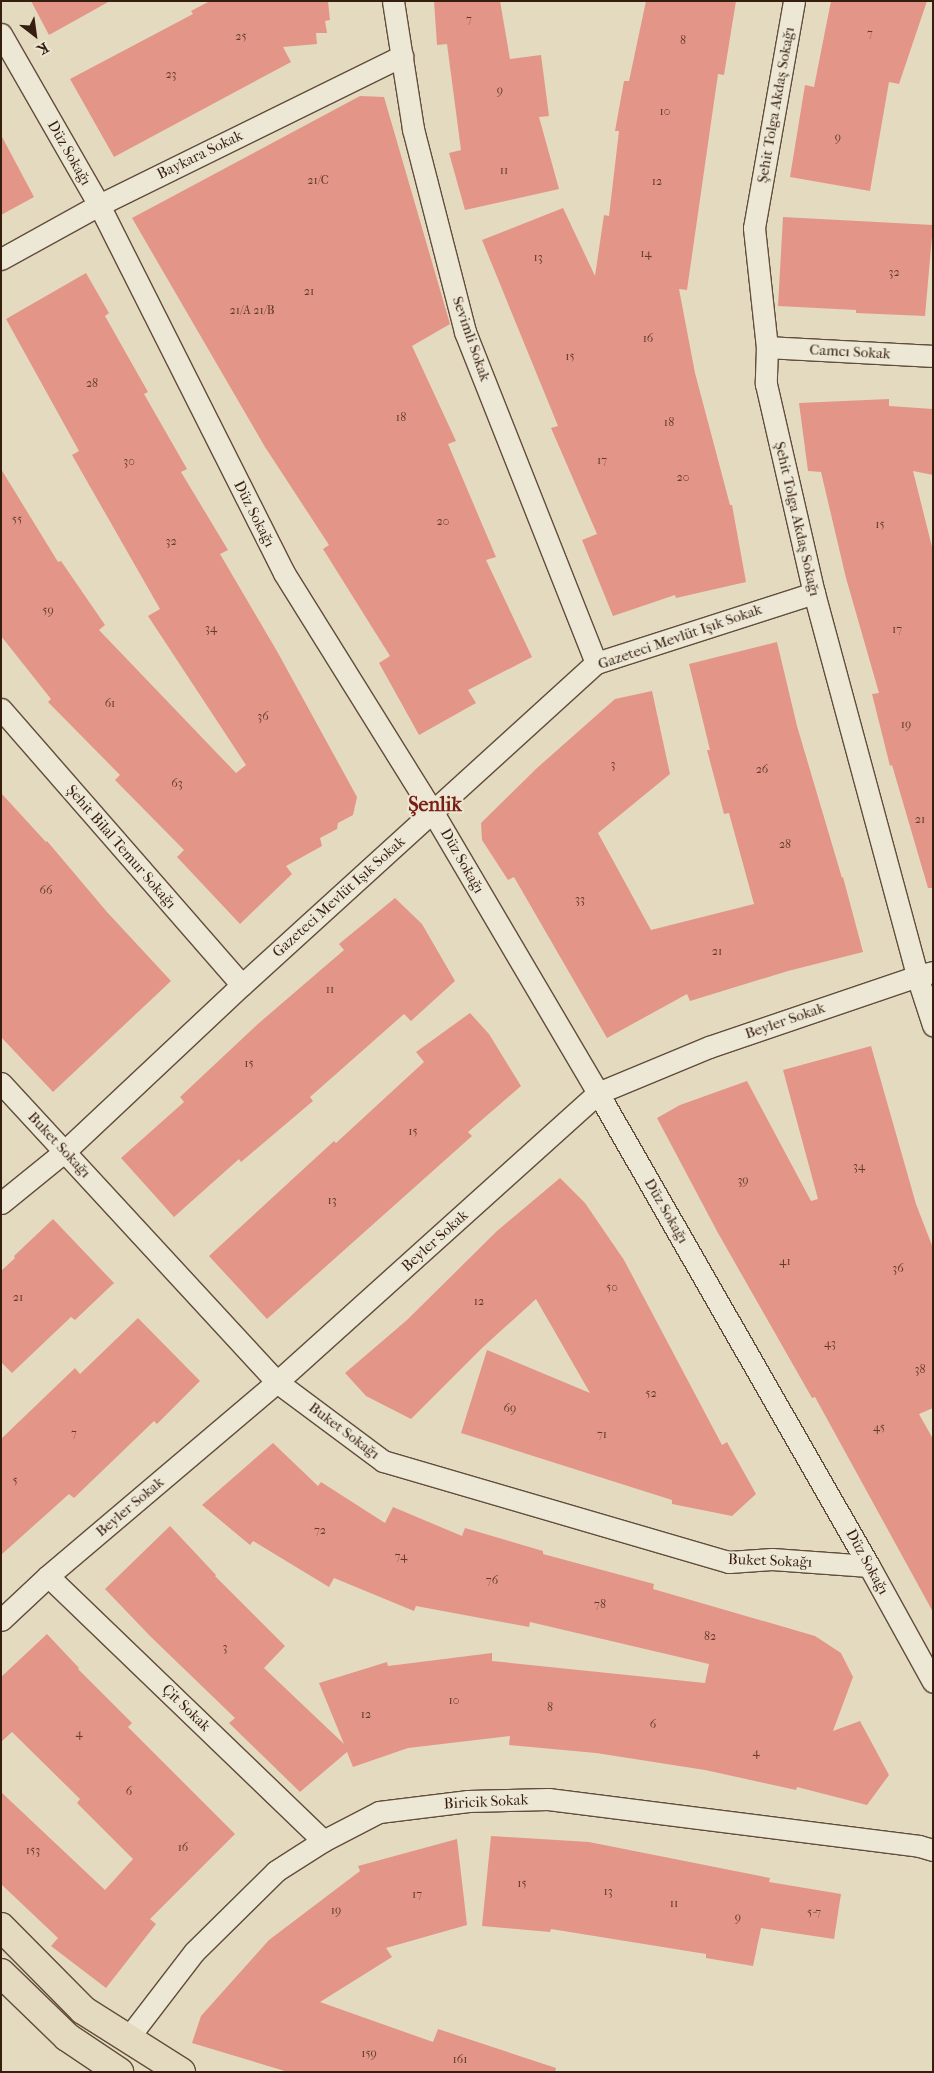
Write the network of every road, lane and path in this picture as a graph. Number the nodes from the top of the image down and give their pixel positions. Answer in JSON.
{"nodes":[{"id":1,"x":393,"y":1,"type":"edge"},
{"id":2,"x":794,"y":1,"type":"edge"},
{"id":3,"x":1,"y":34,"type":"edge"},
{"id":4,"x":402,"y":56,"type":"junction"},
{"id":5,"x":99,"y":205,"type":"junction"},
{"id":6,"x":1,"y":258,"type":"edge"},
{"id":7,"x":767,"y":347,"type":"junction"},
{"id":8,"x":933,"y":356,"type":"edge"},
{"id":9,"x":814,"y":593,"type":"junction"},
{"id":10,"x":596,"y":663,"type":"junction"},
{"id":11,"x":1,"y":709,"type":"edge"},
{"id":12,"x":432,"y":811,"type":"junction"},
{"id":13,"x":925,"y":974,"type":"edge"},
{"id":14,"x":242,"y":985,"type":"junction"},
{"id":15,"x":933,"y":1025,"type":"edge"},
{"id":16,"x":1,"y":1083,"type":"edge"},
{"id":17,"x":598,"y":1094,"type":"junction"},
{"id":18,"x":65,"y":1151,"type":"junction"},
{"id":19,"x":1,"y":1203,"type":"edge"},
{"id":20,"x":278,"y":1382,"type":"junction"},
{"id":21,"x":869,"y":1566,"type":"junction"},
{"id":22,"x":48,"y":1576,"type":"junction"},
{"id":23,"x":1,"y":1620,"type":"edge"},
{"id":24,"x":933,"y":1682,"type":"edge"},
{"id":25,"x":323,"y":1841,"type":"junction"},
{"id":26,"x":933,"y":1850,"type":"edge"},
{"id":27,"x":1,"y":1927,"type":"edge"},
{"id":28,"x":1,"y":1973,"type":"edge"},
{"id":29,"x":128,"y":2038,"type":"junction"},
{"id":30,"x":119,"y":2072,"type":"edge"},
{"id":31,"x":180,"y":2072,"type":"edge"}],
"edges":[{"from":1,"to":4,"type":"street","name":"Sevimli Sokak"},
{"from":2,"to":7,"type":"street","name":"Şehit Tolga Akdaş Sokağı"},
{"from":3,"to":5,"type":"street","name":"Düz Sokağı"},
{"from":4,"to":5,"type":"street","name":"Baykara Sokak"},
{"from":4,"to":10,"type":"street","name":"Sevimli Sokak"},
{"from":5,"to":6,"type":"street","name":"Baykara Sokak"},
{"from":5,"to":12,"type":"street","name":"Düz Sokağı"},
{"from":7,"to":8,"type":"street","name":"Camcı Sokak"},
{"from":7,"to":9,"type":"street","name":"Şehit Tolga Akdaş Sokağı"},
{"from":9,"to":10,"type":"street","name":"Gazeteci Mevlüt Işık Sokak"},
{"from":9,"to":13,"type":"street","name":"Şehit Tolga Akdaş Sokağı"},
{"from":10,"to":12,"type":"street","name":"Gazeteci Mevlüt Işık Sokak"},
{"from":11,"to":14,"type":"street","name":"Şehit Bilal Temur Sokağı"},
{"from":12,"to":14,"type":"street","name":"Gazeteci Mevlüt Işık Sokak"},
{"from":12,"to":17,"type":"street","name":"Düz Sokağı"},
{"from":13,"to":15,"type":"street","name":"Şehit Tolga Akdaş Sokağı"},
{"from":13,"to":17,"type":"street","name":"Beyler Sokak"},
{"from":14,"to":18,"type":"street","name":"Gazeteci Mevlüt Işık Sokak"},
{"from":16,"to":18,"type":"street","name":"Buket Sokağı"},
{"from":17,"to":20,"type":"street","name":"Beyler Sokak"},
{"from":17,"to":21,"type":"street","name":"Düz Sokağı"},
{"from":18,"to":19,"type":"street","name":"Gazeteci Mevlüt Işık Sokak"},
{"from":18,"to":20,"type":"street","name":"Buket Sokağı"},
{"from":20,"to":21,"type":"street","name":"Buket Sokağı"},
{"from":20,"to":22,"type":"street","name":"Beyler Sokak"},
{"from":21,"to":24,"type":"street","name":"Düz Sokağı"},
{"from":22,"to":23,"type":"street","name":"Beyler Sokak"},
{"from":22,"to":25,"type":"street","name":"Çit Sokak"},
{"from":25,"to":26,"type":"street","name":"Biricik Sokak"},
{"from":25,"to":29,"type":"street","name":"Biricik Sokak"},
{"from":27,"to":29,"type":"main road"},
{"from":28,"to":30,"type":"main road"},
{"from":29,"to":31,"type":"main road"}]}
